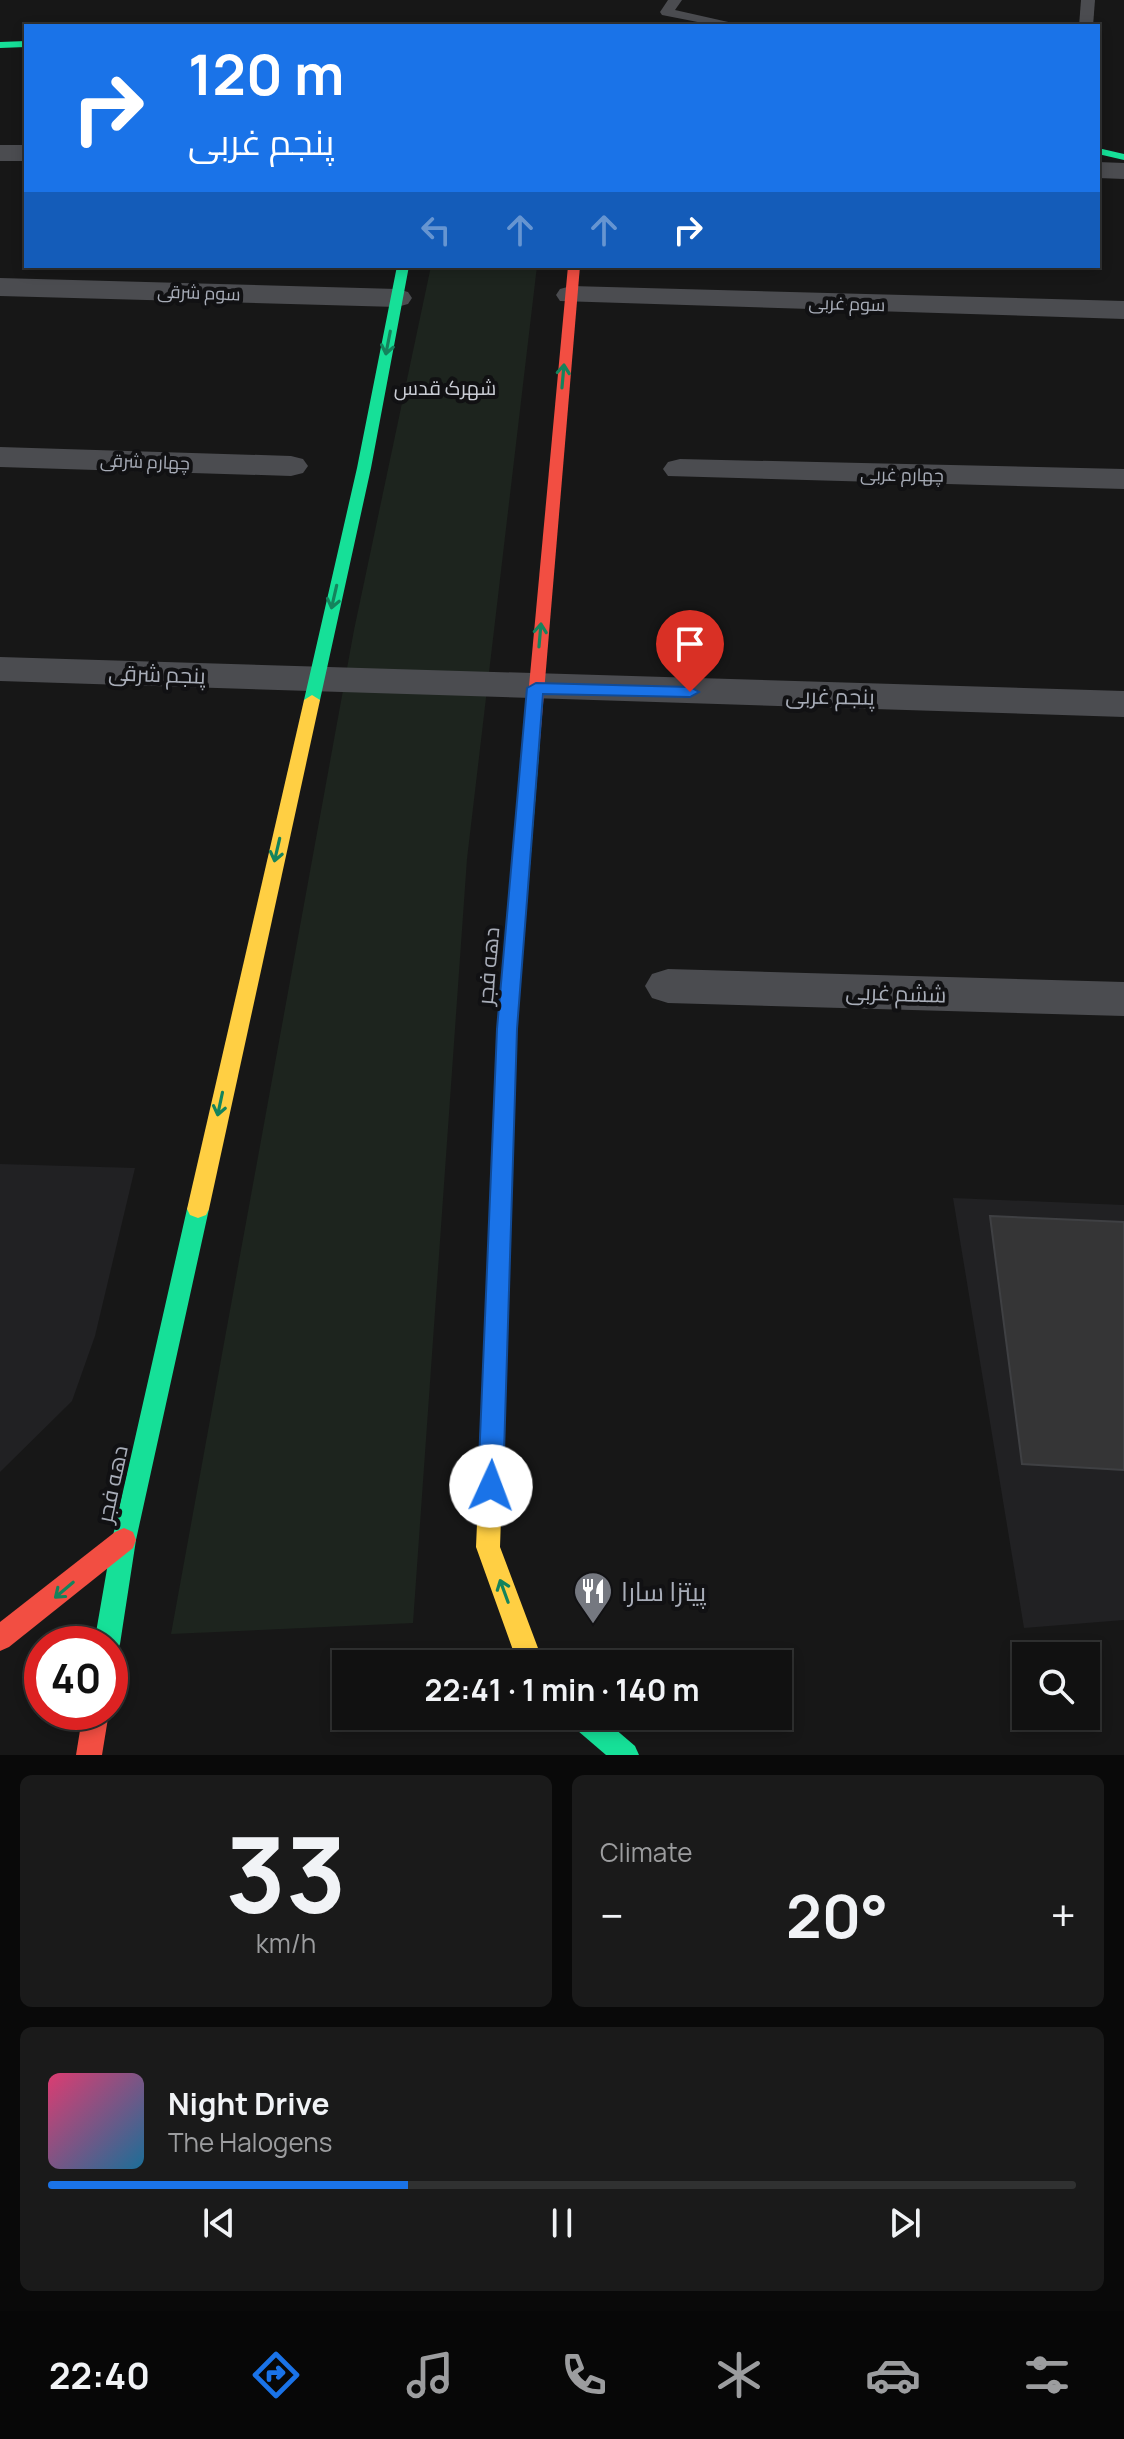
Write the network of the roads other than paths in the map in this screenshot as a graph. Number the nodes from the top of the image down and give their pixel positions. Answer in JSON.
{"nodes":[{"id":1,"x":675,"y":0,"type":"edge"},
{"id":2,"x":1088,"y":0,"type":"edge"},
{"id":3,"x":729,"y":24,"type":"edge"},
{"id":4,"x":1086,"y":24,"type":"edge"},
{"id":5,"x":24,"y":44,"type":"edge"},
{"id":6,"x":0,"y":45,"type":"edge"},
{"id":7,"x":1100,"y":151,"type":"edge"},
{"id":8,"x":1124,"y":157,"type":"edge"},
{"id":9,"x":1100,"y":170,"type":"edge"},
{"id":10,"x":1124,"y":171,"type":"edge"},
{"id":11,"x":403,"y":268,"type":"edge"},
{"id":12,"x":572,"y":280,"type":"edge"},
{"id":13,"x":0,"y":287,"type":"edge"},
{"id":14,"x":397,"y":298,"type":"junction"},
{"id":15,"x":1124,"y":310,"type":"edge"},
{"id":16,"x":0,"y":457,"type":"edge"},
{"id":17,"x":291,"y":466,"type":"dead end"},
{"id":18,"x":680,"y":469,"type":"dead end"},
{"id":19,"x":1124,"y":479,"type":"edge"},
{"id":20,"x":0,"y":669,"type":"edge"},
{"id":21,"x":315,"y":678,"type":"junction"},
{"id":22,"x":536,"y":688,"type":"junction"},
{"id":23,"x":1124,"y":704,"type":"edge"},
{"id":24,"x":668,"y":986,"type":"dead end"},
{"id":25,"x":1124,"y":999,"type":"edge"},
{"id":26,"x":124,"y":1540,"type":"junction"},
{"id":27,"x":110,"y":1626,"type":"edge"},
{"id":28,"x":0,"y":1638,"type":"edge"},
{"id":29,"x":526,"y":1650,"type":"edge"},
{"id":30,"x":93,"y":1730,"type":"edge"},
{"id":31,"x":597,"y":1730,"type":"edge"},
{"id":32,"x":89,"y":1755,"type":"edge"},
{"id":33,"x":626,"y":1755,"type":"edge"}],
"edges":[{"from":1,"to":3,"type":"lane"},
{"from":2,"to":4,"type":"lane"},
{"from":5,"to":6,"type":"street"},
{"from":7,"to":8,"type":"street"},
{"from":9,"to":10,"type":"street"},
{"from":11,"to":14,"type":"street","name":"دهه فجر"},
{"from":12,"to":15,"type":"street","name":"سوم غربی"},
{"from":22,"to":12,"type":"street","name":"دهه فجر","one_way":true},
{"from":13,"to":14,"type":"street","name":"سوم شرقی"},
{"from":14,"to":21,"type":"street","name":"دهه فجر","one_way":true},
{"from":16,"to":17,"type":"street","name":"چهارم شرقی"},
{"from":18,"to":19,"type":"street","name":"چهارم غربی"},
{"from":20,"to":21,"type":"street","name":"پنجم شرقی"},
{"from":21,"to":22,"type":"street","name":"پنجم شرقی"},
{"from":21,"to":26,"type":"street","name":"دهه فجر","one_way":true},
{"from":22,"to":23,"type":"street","name":"پنجم غربی"},
{"from":29,"to":22,"type":"street","name":"دهه فجر","one_way":true},
{"from":24,"to":25,"type":"street","name":"ششم غربی"},
{"from":26,"to":27,"type":"street","name":"دهه فجر"},
{"from":26,"to":28,"type":"street","name":"دهه فجر","one_way":true},
{"from":30,"to":32,"type":"street"},
{"from":31,"to":33,"type":"street"}]}
